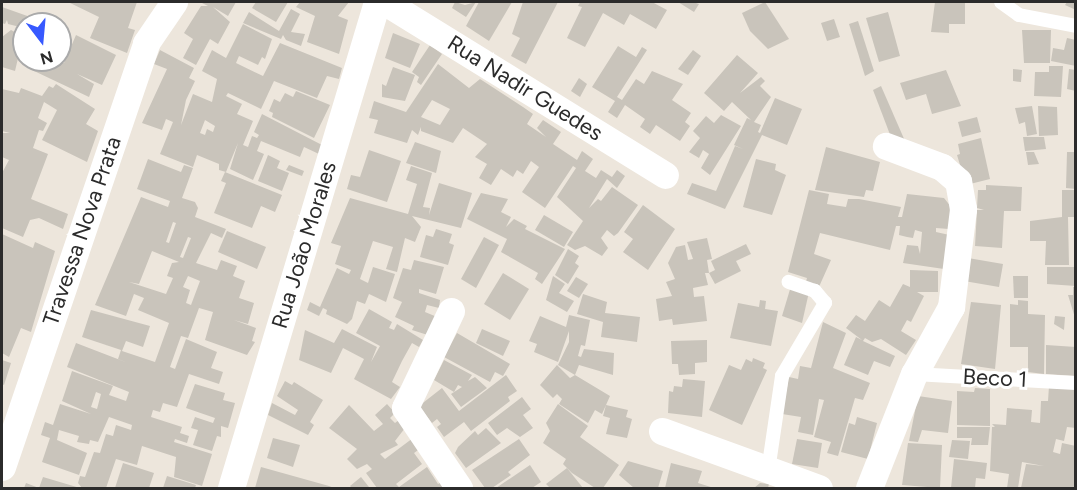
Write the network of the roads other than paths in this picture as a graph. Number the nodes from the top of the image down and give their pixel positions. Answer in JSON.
{"nodes":[{"id":1,"x":174,"y":2,"type":"edge"},
{"id":2,"x":376,"y":2,"type":"edge"},
{"id":3,"x":385,"y":2,"type":"edge"},
{"id":4,"x":1000,"y":2,"type":"edge"},
{"id":5,"x":1076,"y":26,"type":"edge"},
{"id":6,"x":886,"y":146,"type":"dead end"},
{"id":7,"x":665,"y":175,"type":"dead end"},
{"id":8,"x":789,"y":282,"type":"dead end"},
{"id":9,"x":451,"y":311,"type":"dead end"},
{"id":10,"x":914,"y":374,"type":"junction"},
{"id":11,"x":1076,"y":383,"type":"edge"},
{"id":12,"x":662,"y":431,"type":"dead end"},
{"id":13,"x":2,"y":467,"type":"edge"},
{"id":14,"x":768,"y":471,"type":"junction"},
{"id":15,"x":231,"y":489,"type":"edge"},
{"id":16,"x":459,"y":489,"type":"edge"},
{"id":17,"x":819,"y":489,"type":"edge"},
{"id":18,"x":869,"y":489,"type":"edge"}],
"edges":[{"from":1,"to":13,"type":"street","name":"Travessa Nova Prata"},
{"from":2,"to":15,"type":"street","name":"Rua João Morales"},
{"from":3,"to":7,"type":"street","name":"Rua Nadir Guedes"},
{"from":4,"to":5,"type":"lane"},
{"from":6,"to":10,"type":"street"},
{"from":8,"to":14,"type":"lane"},
{"from":9,"to":16,"type":"street"},
{"from":10,"to":11,"type":"lane","name":"Beco 1"},
{"from":10,"to":18,"type":"street"},
{"from":12,"to":14,"type":"street"},
{"from":14,"to":17,"type":"street"}]}
